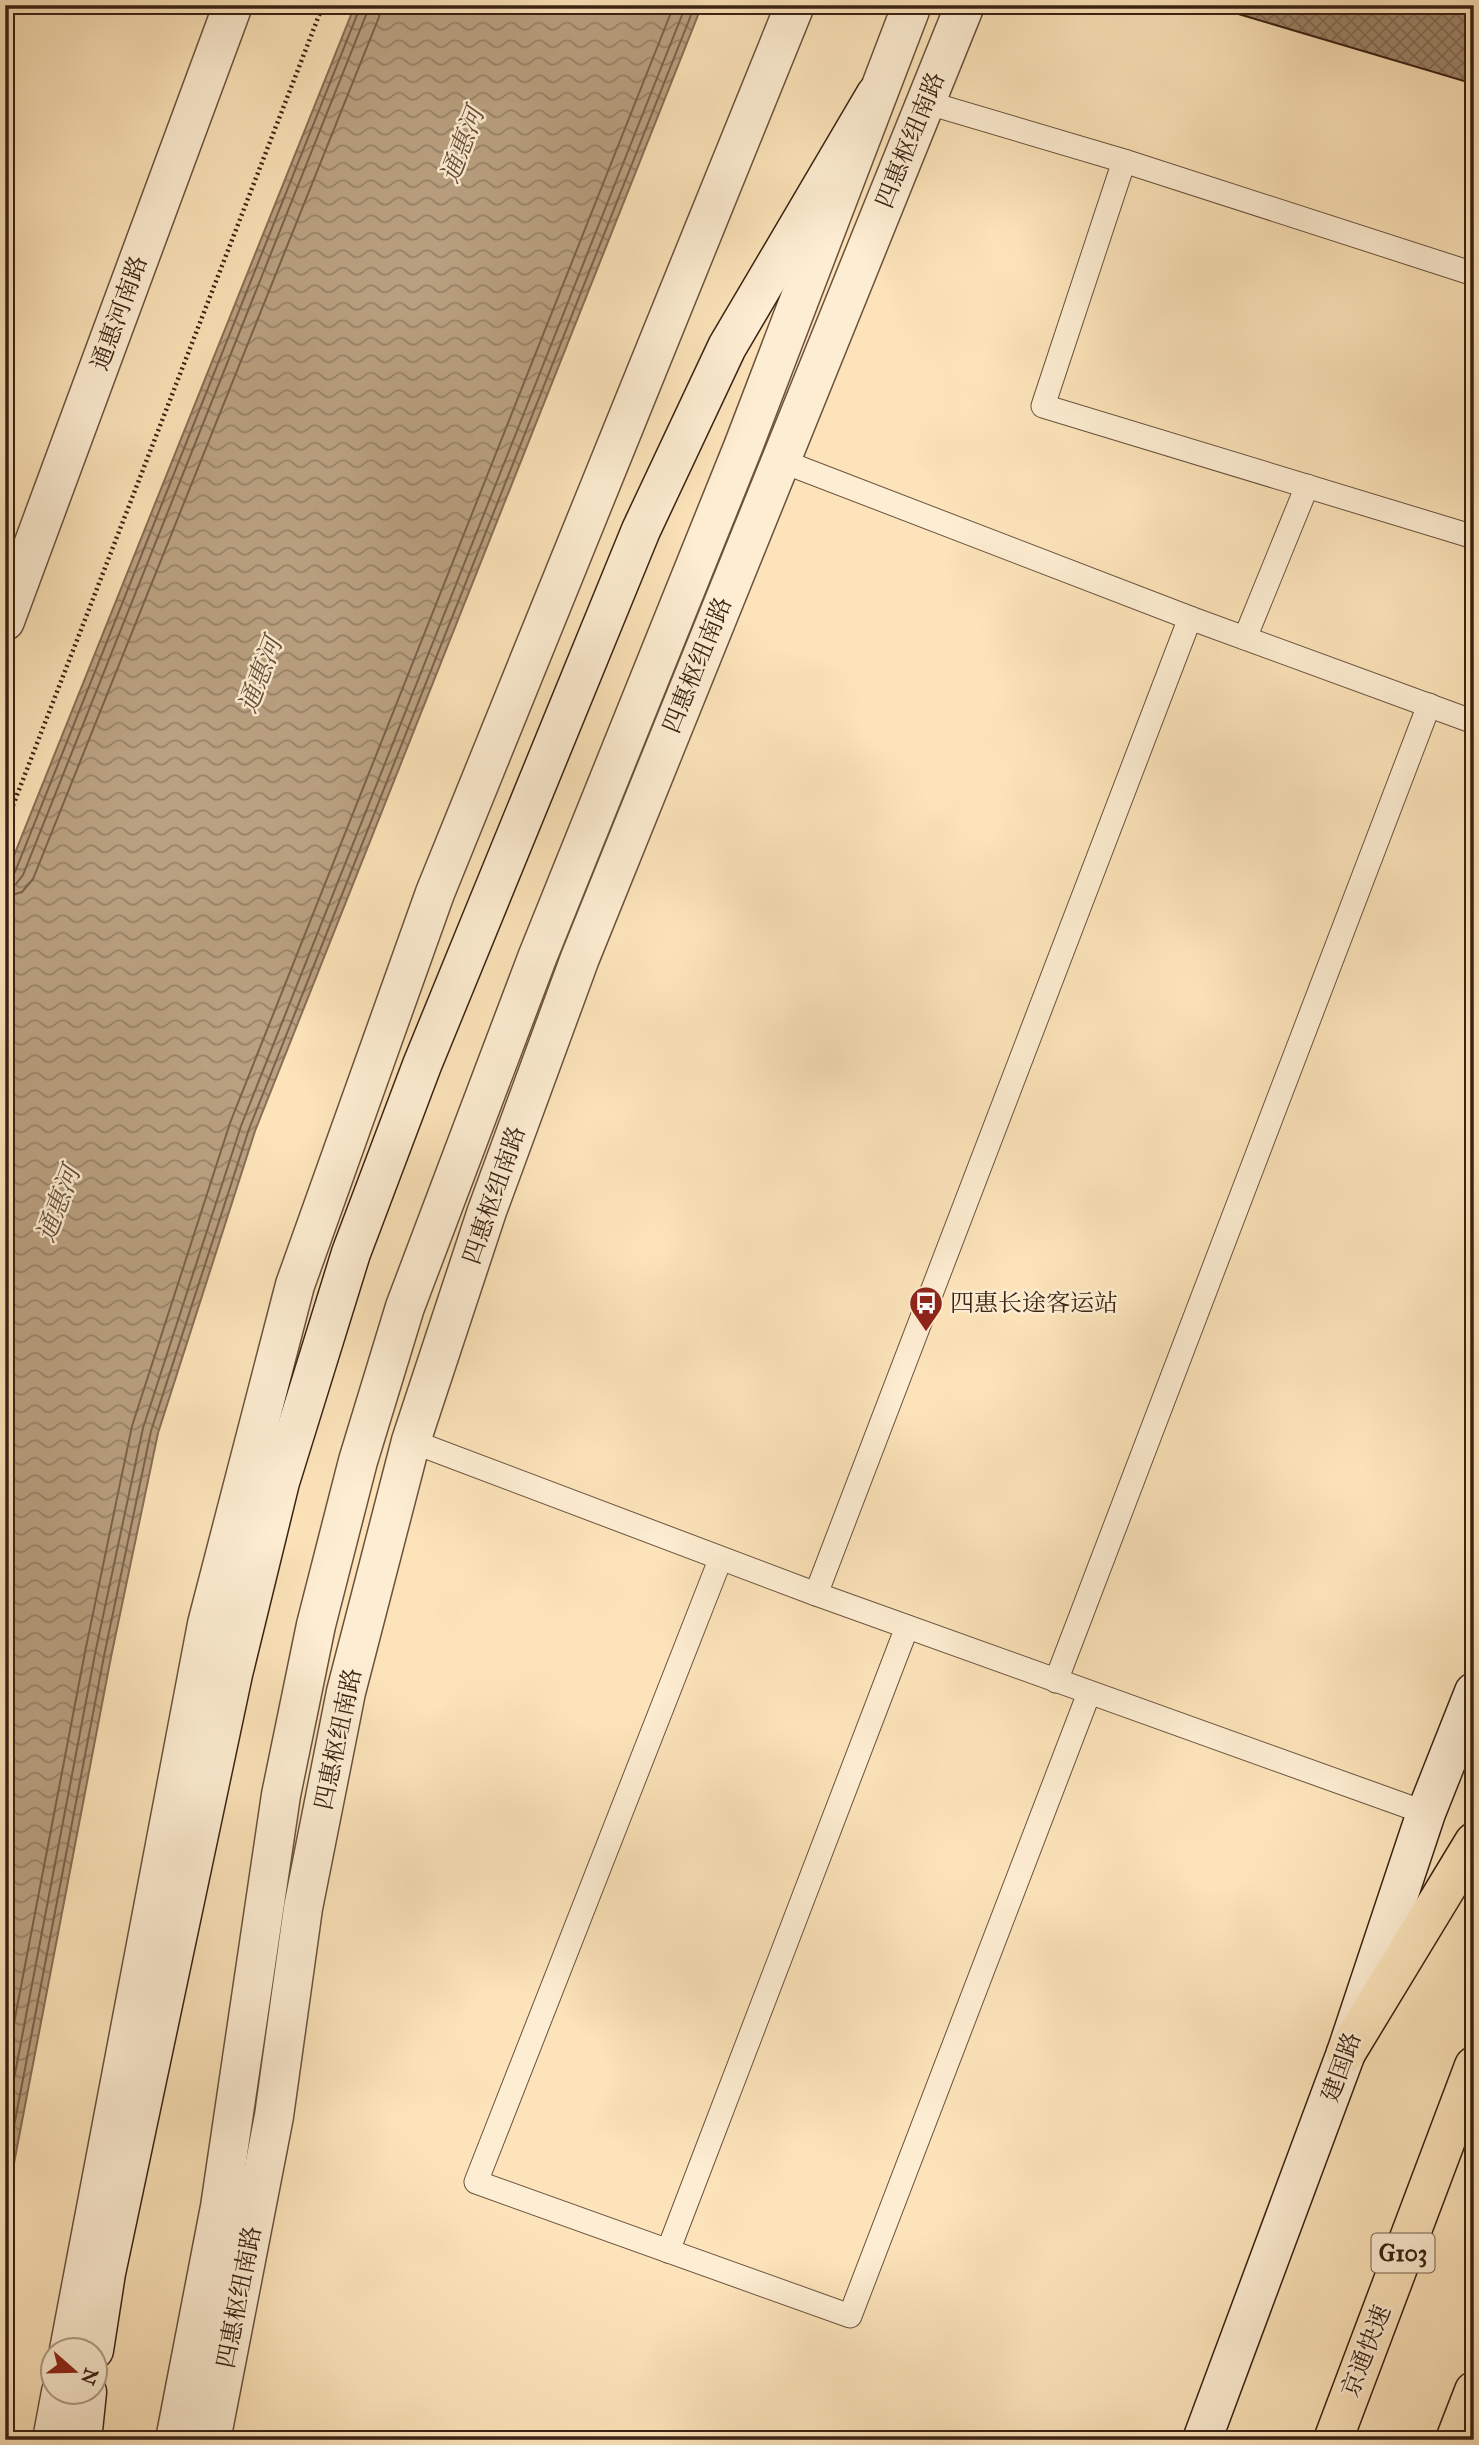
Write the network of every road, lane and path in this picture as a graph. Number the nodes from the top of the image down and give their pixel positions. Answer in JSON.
{"nodes":[{"id":1,"x":233,"y":5,"type":"edge"},
{"id":2,"x":323,"y":5,"type":"edge"},
{"id":3,"x":796,"y":5,"type":"edge"},
{"id":4,"x":912,"y":5,"type":"edge"},
{"id":5,"x":965,"y":5,"type":"edge"},
{"id":6,"x":876,"y":94,"type":"junction"},
{"id":7,"x":925,"y":102,"type":"junction"},
{"id":8,"x":1124,"y":162,"type":"junction"},
{"id":9,"x":1474,"y":274,"type":"edge"},
{"id":10,"x":779,"y":460,"type":"junction"},
{"id":11,"x":1307,"y":486,"type":"junction"},
{"id":12,"x":1474,"y":537,"type":"edge"},
{"id":13,"x":1190,"y":618,"type":"junction"},
{"id":14,"x":5,"y":621,"type":"edge"},
{"id":15,"x":1245,"y":638,"type":"junction"},
{"id":16,"x":1429,"y":705,"type":"junction"},
{"id":17,"x":1474,"y":722,"type":"edge"},
{"id":18,"x":5,"y":826,"type":"edge"},
{"id":19,"x":411,"y":1441,"type":"junction"},
{"id":20,"x":720,"y":1560,"type":"junction"},
{"id":21,"x":816,"y":1594,"type":"junction"},
{"id":22,"x":907,"y":1628,"type":"junction"},
{"id":23,"x":1056,"y":1681,"type":"junction"},
{"id":24,"x":1474,"y":1692,"type":"edge"},
{"id":25,"x":1089,"y":1693,"type":"junction"},
{"id":26,"x":1426,"y":1813,"type":"junction"},
{"id":27,"x":1474,"y":1842,"type":"edge"},
{"id":28,"x":1346,"y":2053,"type":"junction"},
{"id":29,"x":1474,"y":2066,"type":"edge"},
{"id":30,"x":668,"y":2251,"type":"junction"},
{"id":31,"x":72,"y":2336,"type":"edge"},
{"id":32,"x":96,"y":2336,"type":"edge"},
{"id":33,"x":1474,"y":2392,"type":"edge"},
{"id":34,"x":58,"y":2406,"type":"edge"},
{"id":35,"x":86,"y":2406,"type":"edge"},
{"id":36,"x":52,"y":2440,"type":"edge"},
{"id":37,"x":82,"y":2440,"type":"edge"},
{"id":38,"x":175,"y":2440,"type":"edge"},
{"id":39,"x":211,"y":2440,"type":"edge"},
{"id":40,"x":1202,"y":2440,"type":"edge"},
{"id":41,"x":1333,"y":2440,"type":"edge"},
{"id":42,"x":1455,"y":2440,"type":"edge"}],
"edges":[{"from":1,"to":14,"type":"street","name":"通惠河南路"},
{"from":2,"to":18,"type":"path"},
{"from":3,"to":31,"type":"street"},
{"from":4,"to":6,"type":"street","name":"四惠枢纽南路"},
{"from":5,"to":7,"type":"street","name":"四惠枢纽南路"},
{"from":6,"to":32,"type":"street"},
{"from":6,"to":38,"type":"street","name":"四惠枢纽南路"},
{"from":7,"to":8,"type":"lane"},
{"from":7,"to":10,"type":"street","name":"四惠枢纽南路"},
{"from":8,"to":9,"type":"lane"},
{"from":8,"to":11,"type":"lane"},
{"from":10,"to":13,"type":"lane"},
{"from":10,"to":19,"type":"street","name":"四惠枢纽南路"},
{"from":11,"to":12,"type":"lane"},
{"from":11,"to":15,"type":"lane"},
{"from":13,"to":15,"type":"lane"},
{"from":13,"to":21,"type":"lane"},
{"from":15,"to":16,"type":"lane"},
{"from":16,"to":17,"type":"lane"},
{"from":16,"to":23,"type":"lane"},
{"from":19,"to":20,"type":"lane"},
{"from":19,"to":39,"type":"street","name":"四惠枢纽南路"},
{"from":20,"to":21,"type":"lane"},
{"from":20,"to":30,"type":"lane"},
{"from":21,"to":22,"type":"lane"},
{"from":22,"to":23,"type":"lane"},
{"from":22,"to":30,"type":"lane"},
{"from":23,"to":25,"type":"lane"},
{"from":24,"to":26,"type":"street","name":"建国路"},
{"from":25,"to":26,"type":"lane"},
{"from":25,"to":30,"type":"lane"},
{"from":26,"to":28,"type":"street","name":"建国路"},
{"from":27,"to":28,"type":"highway"},
{"from":28,"to":40,"type":"street","name":"建国路"},
{"from":29,"to":41,"type":"highway","name":"京通快速","number":"G103"},
{"from":33,"to":42,"type":"highway"},
{"from":34,"to":36,"type":"street"},
{"from":35,"to":37,"type":"street"}]}
